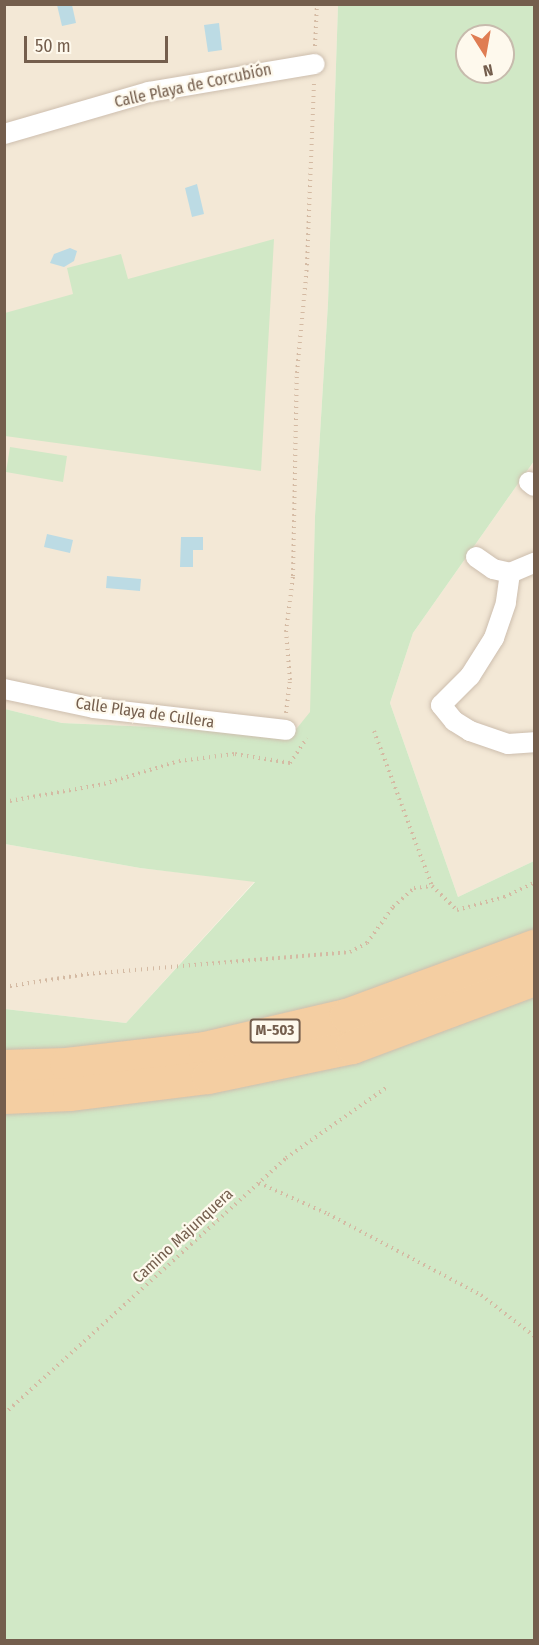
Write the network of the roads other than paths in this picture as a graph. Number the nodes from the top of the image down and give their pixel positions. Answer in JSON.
{"nodes":[{"id":1,"x":315,"y":64,"type":"road end"},
{"id":2,"x":4,"y":134,"type":"edge"},
{"id":3,"x":476,"y":557,"type":"dead end"},
{"id":4,"x":534,"y":563,"type":"edge"},
{"id":5,"x":510,"y":573,"type":"junction"},
{"id":6,"x":4,"y":689,"type":"edge"},
{"id":7,"x":286,"y":725,"type":"road end"},
{"id":8,"x":534,"y":742,"type":"edge"},
{"id":9,"x":534,"y":946,"type":"edge"},
{"id":10,"x":534,"y":979,"type":"edge"},
{"id":11,"x":4,"y":1066,"type":"edge"},
{"id":12,"x":4,"y":1096,"type":"edge"}],
"edges":[{"from":1,"to":2,"type":"street","name":"Calle Playa de Corcubión"},
{"from":3,"to":5,"type":"street"},
{"from":4,"to":5,"type":"street"},
{"from":5,"to":8,"type":"street"},
{"from":6,"to":7,"type":"street","name":"Calle Playa de Cullera"},
{"from":9,"to":11,"type":"highway","number":"M-503"},
{"from":10,"to":12,"type":"highway","number":"M-503"}]}
